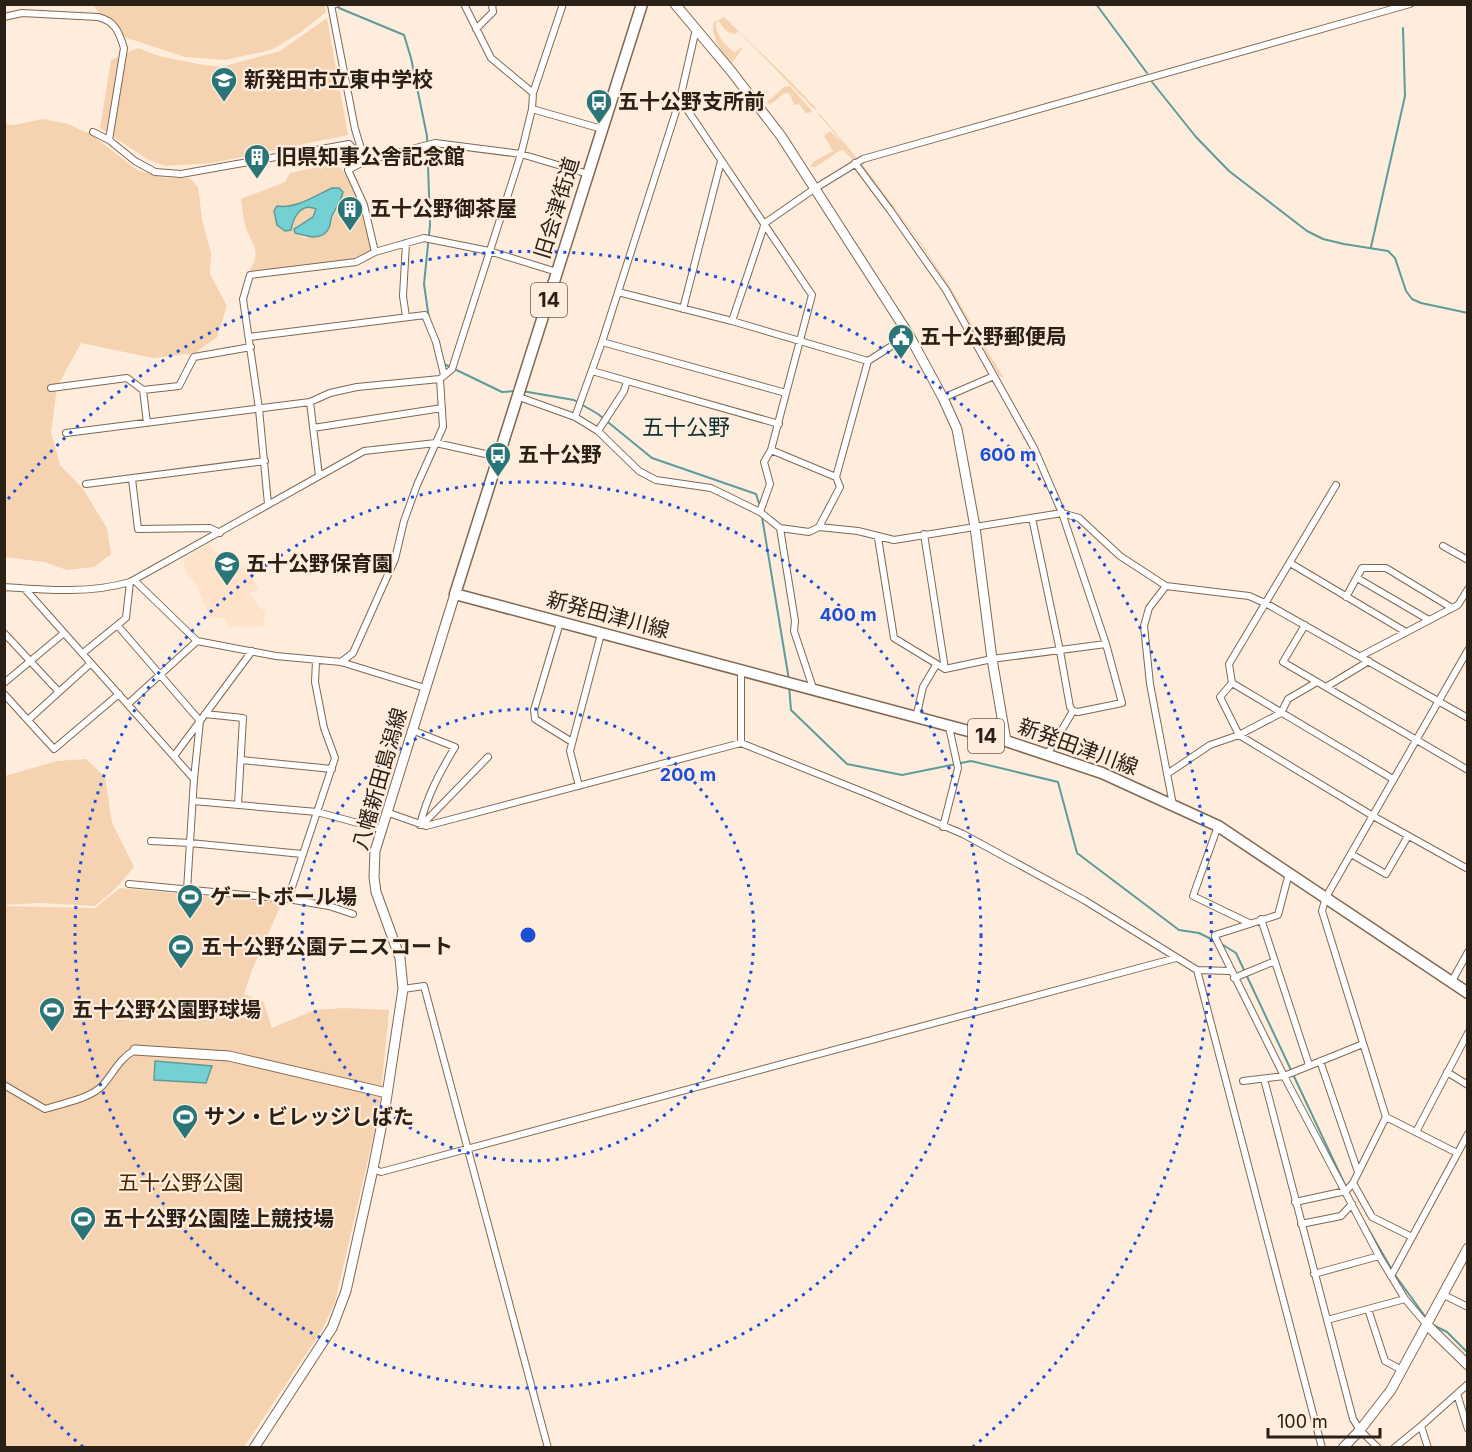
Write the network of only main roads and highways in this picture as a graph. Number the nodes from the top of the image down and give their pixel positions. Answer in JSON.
{"nodes":[{"id":1,"x":642,"y":4,"type":"edge"},
{"id":2,"x":455,"y":594,"type":"joint"},
{"id":3,"x":1467,"y":993,"type":"edge"}],
"edges":[{"from":1,"to":2,"type":"main road","name":"旧会津街道","number":"14"},
{"from":2,"to":3,"type":"main road","name":"新発田津川線","number":"14"}]}
